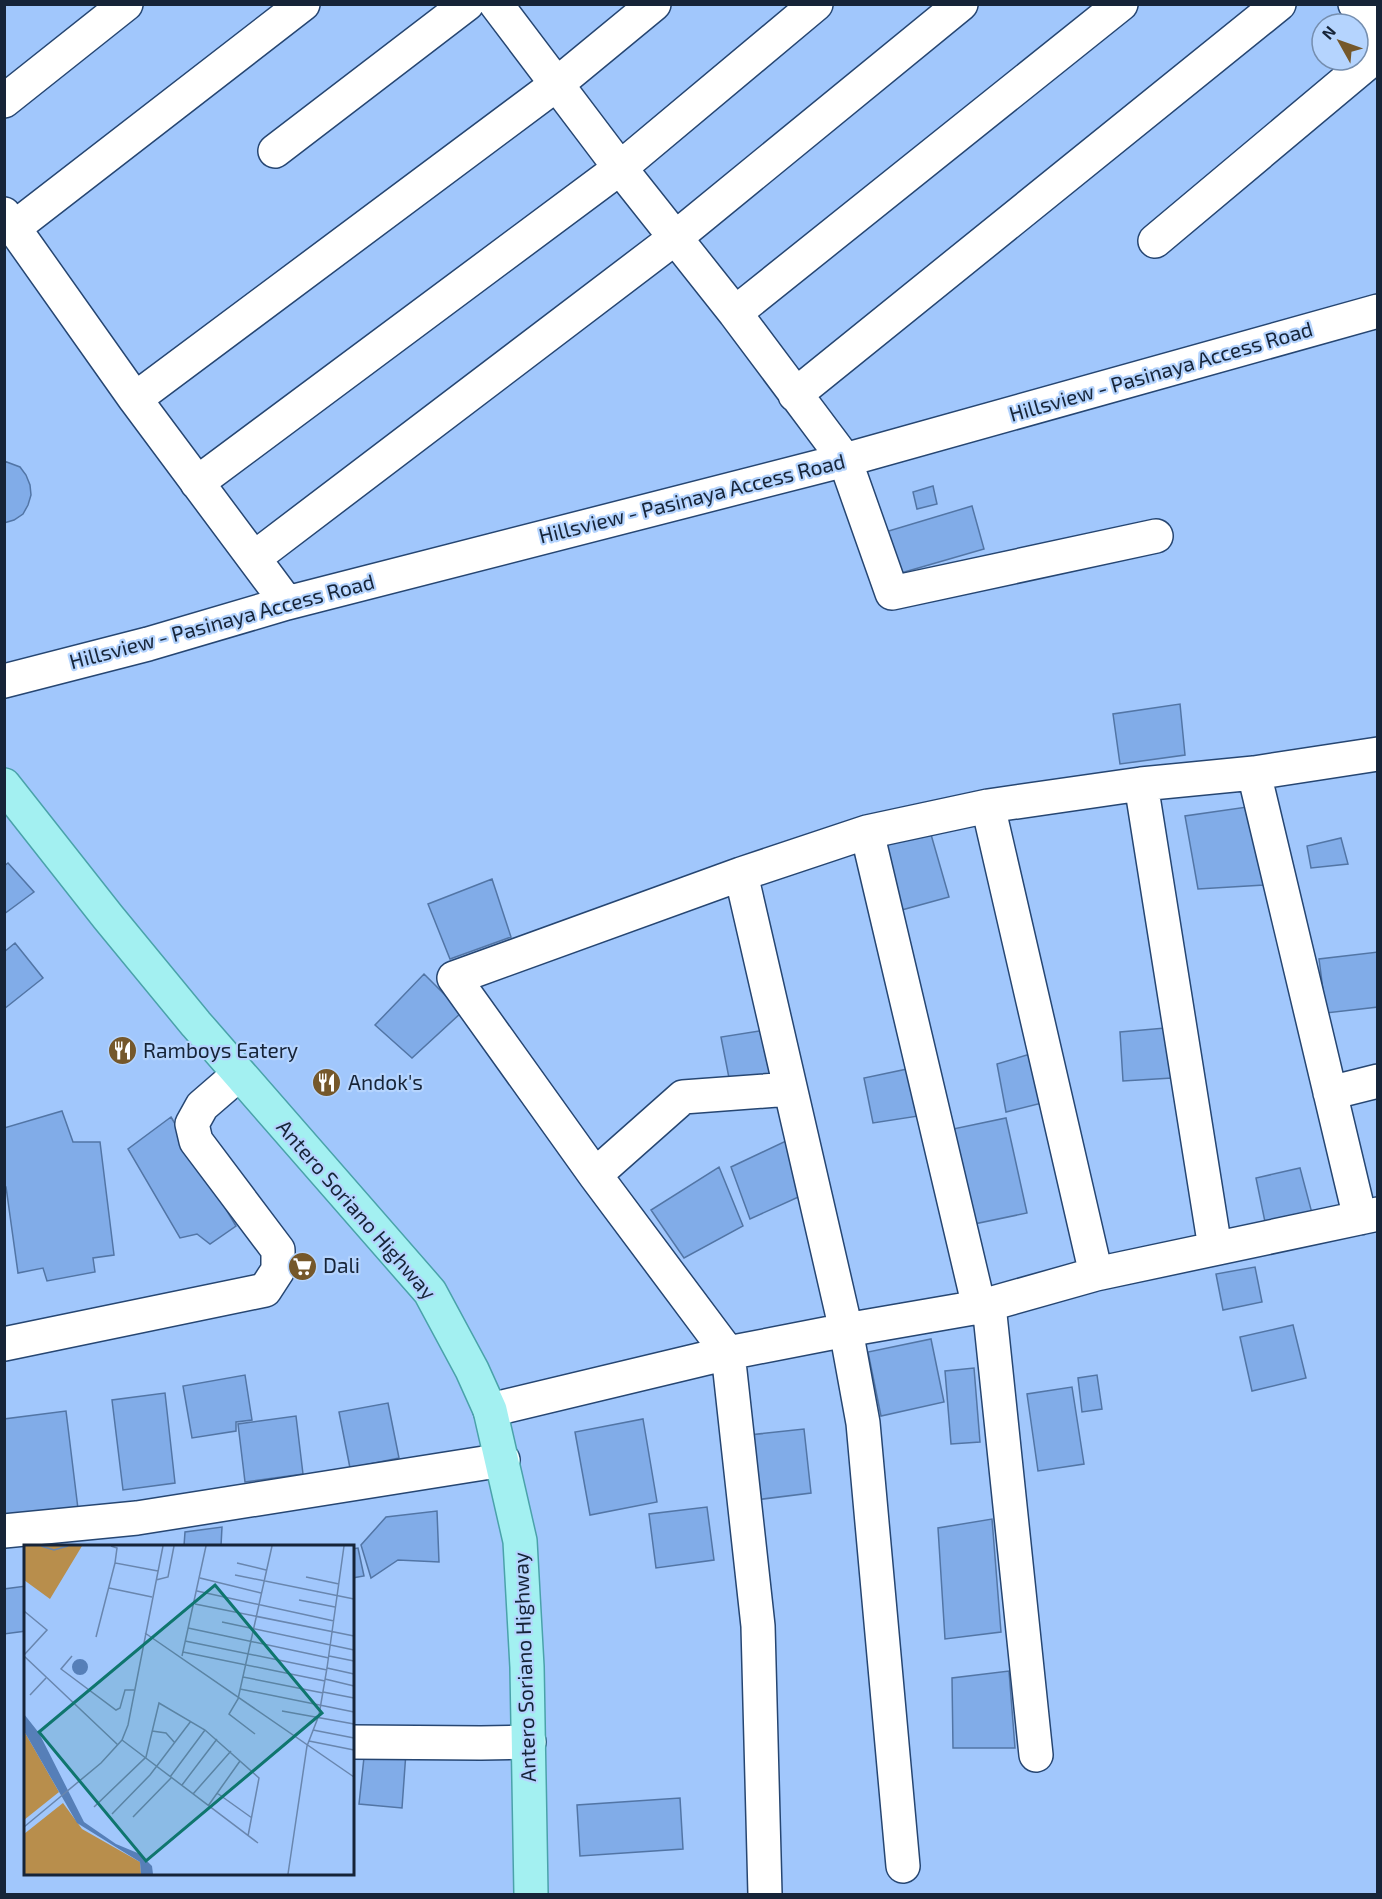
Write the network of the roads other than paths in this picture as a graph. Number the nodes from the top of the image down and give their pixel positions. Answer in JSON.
{"nodes":[{"id":1,"x":126,"y":4,"type":"edge"},
{"id":2,"x":303,"y":4,"type":"edge"},
{"id":3,"x":467,"y":4,"type":"edge"},
{"id":4,"x":496,"y":4,"type":"edge"},
{"id":5,"x":654,"y":4,"type":"edge"},
{"id":6,"x":816,"y":4,"type":"edge"},
{"id":7,"x":962,"y":4,"type":"edge"},
{"id":8,"x":1120,"y":4,"type":"edge"},
{"id":9,"x":1279,"y":4,"type":"edge"},
{"id":10,"x":1355,"y":4,"type":"edge"},
{"id":11,"x":1377,"y":33,"type":"edge"},
{"id":12,"x":1377,"y":54,"type":"edge"},
{"id":13,"x":557,"y":84,"type":"junction"},
{"id":14,"x":4,"y":101,"type":"edge"},
{"id":15,"x":275,"y":151,"type":"dead end"},
{"id":16,"x":620,"y":168,"type":"junction"},
{"id":17,"x":10,"y":221,"type":"edge"},
{"id":18,"x":675,"y":238,"type":"junction"},
{"id":19,"x":1155,"y":241,"type":"dead end"},
{"id":20,"x":1377,"y":311,"type":"edge"},
{"id":21,"x":735,"y":313,"type":"junction"},
{"id":22,"x":795,"y":395,"type":"junction"},
{"id":23,"x":135,"y":399,"type":"junction"},
{"id":24,"x":845,"y":460,"type":"junction"},
{"id":25,"x":197,"y":483,"type":"junction"},
{"id":26,"x":1155,"y":536,"type":"dead end"},
{"id":27,"x":254,"y":558,"type":"junction"},
{"id":28,"x":287,"y":603,"type":"junction"},
{"id":29,"x":4,"y":681,"type":"edge"},
{"id":30,"x":1377,"y":754,"type":"edge"},
{"id":31,"x":1254,"y":773,"type":"junction"},
{"id":32,"x":1141,"y":784,"type":"junction"},
{"id":33,"x":4,"y":785,"type":"edge"},
{"id":34,"x":988,"y":806,"type":"junction"},
{"id":35,"x":867,"y":832,"type":"junction"},
{"id":36,"x":741,"y":874,"type":"junction"},
{"id":37,"x":239,"y":1074,"type":"junction"},
{"id":38,"x":1377,"y":1080,"type":"edge"},
{"id":39,"x":790,"y":1089,"type":"junction"},
{"id":40,"x":1330,"y":1093,"type":"junction"},
{"id":41,"x":595,"y":1175,"type":"junction"},
{"id":42,"x":1369,"y":1216,"type":"edge"},
{"id":43,"x":1215,"y":1248,"type":"junction"},
{"id":44,"x":1096,"y":1275,"type":"junction"},
{"id":45,"x":984,"y":1306,"type":"junction"},
{"id":46,"x":846,"y":1330,"type":"junction"},
{"id":47,"x":4,"y":1344,"type":"edge"},
{"id":48,"x":728,"y":1353,"type":"junction"},
{"id":49,"x":490,"y":1410,"type":"junction"},
{"id":50,"x":503,"y":1460,"type":"junction"},
{"id":51,"x":4,"y":1531,"type":"edge"},
{"id":52,"x":354,"y":1742,"type":"edge"},
{"id":53,"x":529,"y":1742,"type":"junction"},
{"id":54,"x":1036,"y":1755,"type":"dead end"},
{"id":55,"x":903,"y":1866,"type":"dead end"},
{"id":56,"x":531,"y":1894,"type":"edge"},
{"id":57,"x":765,"y":1894,"type":"edge"}],
"edges":[{"from":1,"to":14,"type":"street"},
{"from":2,"to":17,"type":"street"},
{"from":3,"to":15,"type":"street"},
{"from":4,"to":13,"type":"street"},
{"from":5,"to":13,"type":"street"},
{"from":6,"to":16,"type":"street"},
{"from":7,"to":18,"type":"street"},
{"from":8,"to":21,"type":"street"},
{"from":9,"to":22,"type":"street"},
{"from":10,"to":11,"type":"street"},
{"from":12,"to":19,"type":"street"},
{"from":13,"to":16,"type":"street"},
{"from":13,"to":23,"type":"street"},
{"from":16,"to":18,"type":"street"},
{"from":16,"to":25,"type":"street"},
{"from":17,"to":23,"type":"street"},
{"from":18,"to":21,"type":"street"},
{"from":18,"to":27,"type":"street"},
{"from":20,"to":24,"type":"street","name":"Hillsview - Pasinaya Access Road"},
{"from":21,"to":22,"type":"street"},
{"from":22,"to":24,"type":"street"},
{"from":23,"to":25,"type":"street"},
{"from":24,"to":26,"type":"street"},
{"from":24,"to":28,"type":"street","name":"Hillsview - Pasinaya Access Road"},
{"from":25,"to":27,"type":"street"},
{"from":27,"to":28,"type":"street"},
{"from":28,"to":29,"type":"street","name":"Hillsview - Pasinaya Access Road"},
{"from":30,"to":31,"type":"street"},
{"from":31,"to":32,"type":"street"},
{"from":31,"to":40,"type":"street"},
{"from":32,"to":34,"type":"street"},
{"from":32,"to":43,"type":"street"},
{"from":33,"to":37,"type":"main road","name":"Antero Soriano Highway"},
{"from":34,"to":35,"type":"street"},
{"from":34,"to":44,"type":"street"},
{"from":35,"to":36,"type":"street"},
{"from":35,"to":45,"type":"street"},
{"from":36,"to":39,"type":"street"},
{"from":36,"to":41,"type":"street"},
{"from":37,"to":47,"type":"street"},
{"from":37,"to":49,"type":"main road","name":"Antero Soriano Highway"},
{"from":38,"to":40,"type":"street"},
{"from":39,"to":41,"type":"street"},
{"from":39,"to":46,"type":"street"},
{"from":40,"to":42,"type":"street"},
{"from":41,"to":48,"type":"street"},
{"from":42,"to":43,"type":"street"},
{"from":43,"to":44,"type":"street"},
{"from":44,"to":45,"type":"street"},
{"from":45,"to":46,"type":"street"},
{"from":45,"to":54,"type":"street"},
{"from":46,"to":48,"type":"street"},
{"from":46,"to":55,"type":"street"},
{"from":48,"to":49,"type":"street"},
{"from":48,"to":57,"type":"street"},
{"from":49,"to":50,"type":"main road","name":"Antero Soriano Highway"},
{"from":50,"to":51,"type":"street"},
{"from":50,"to":53,"type":"main road","name":"Antero Soriano Highway"},
{"from":52,"to":53,"type":"street"},
{"from":53,"to":56,"type":"main road","name":"Antero Soriano Highway"}]}
